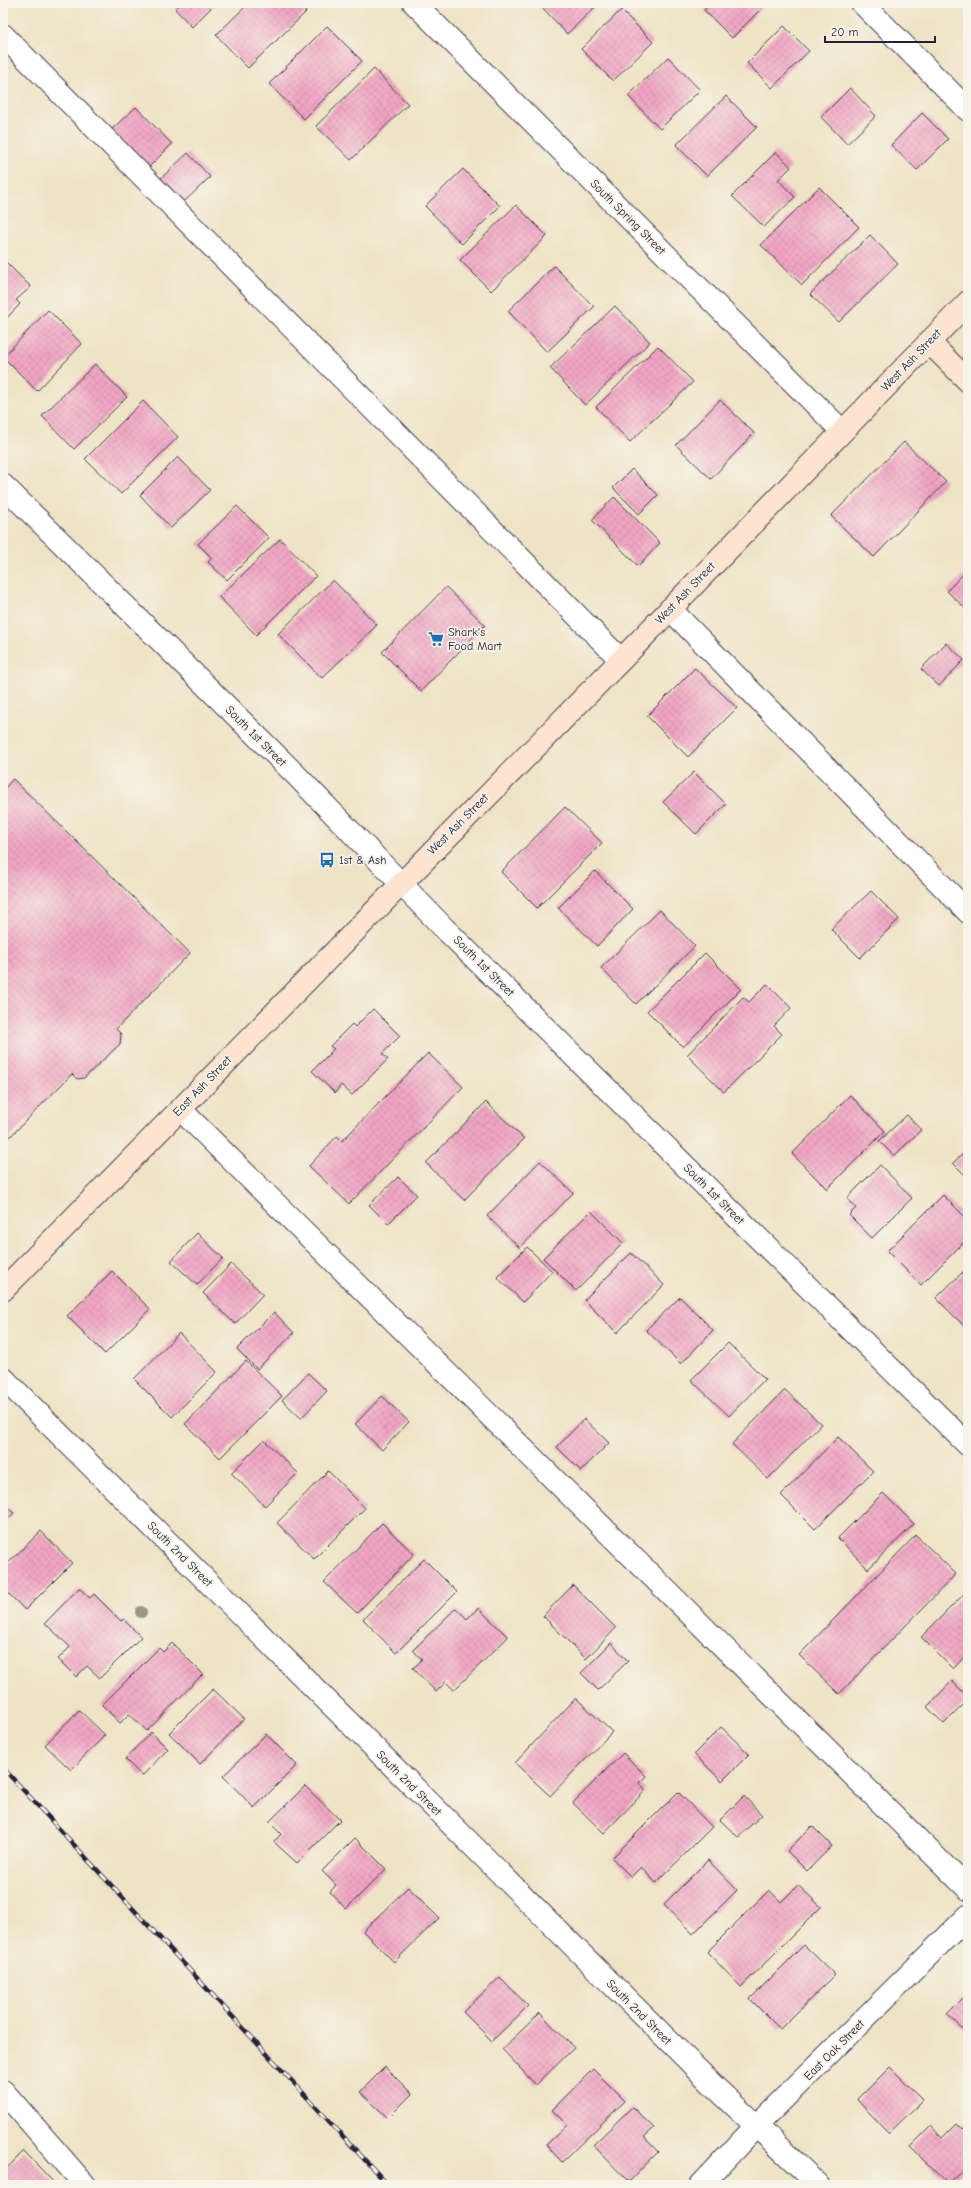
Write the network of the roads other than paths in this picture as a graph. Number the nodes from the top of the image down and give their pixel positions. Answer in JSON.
{"nodes":[{"id":1,"x":414,"y":3,"type":"edge"},
{"id":2,"x":862,"y":3,"type":"edge"},
{"id":3,"x":3,"y":36,"type":"edge"},
{"id":4,"x":968,"y":110,"type":"edge"},
{"id":5,"x":968,"y":302,"type":"edge"},
{"id":6,"x":929,"y":342,"type":"junction"},
{"id":7,"x":968,"y":381,"type":"edge"},
{"id":8,"x":842,"y":431,"type":"junction"},
{"id":9,"x":3,"y":485,"type":"edge"},
{"id":10,"x":670,"y":609,"type":"junction"},
{"id":11,"x":621,"y":660,"type":"junction"},
{"id":12,"x":401,"y":882,"type":"junction"},
{"id":13,"x":968,"y":912,"type":"edge"},
{"id":14,"x":180,"y":1109,"type":"junction"},
{"id":15,"x":3,"y":1290,"type":"edge"},
{"id":16,"x":3,"y":1378,"type":"edge"},
{"id":17,"x":968,"y":1445,"type":"edge"},
{"id":18,"x":968,"y":1889,"type":"edge"},
{"id":19,"x":968,"y":1916,"type":"edge"},
{"id":20,"x":3,"y":2091,"type":"edge"},
{"id":21,"x":756,"y":2126,"type":"junction"},
{"id":22,"x":85,"y":2185,"type":"edge"},
{"id":23,"x":701,"y":2185,"type":"edge"},
{"id":24,"x":819,"y":2185,"type":"edge"}],
"edges":[{"from":1,"to":8,"type":"street","name":"South Spring Street"},
{"from":2,"to":4,"type":"street"},
{"from":3,"to":11,"type":"street"},
{"from":5,"to":6,"type":"street","name":"West Ash Street"},
{"from":6,"to":7,"type":"street"},
{"from":6,"to":8,"type":"street","name":"West Ash Street"},
{"from":8,"to":10,"type":"street","name":"West Ash Street"},
{"from":9,"to":12,"type":"street","name":"South 1st Street"},
{"from":10,"to":11,"type":"street","name":"West Ash Street"},
{"from":10,"to":13,"type":"street"},
{"from":11,"to":12,"type":"street","name":"West Ash Street"},
{"from":12,"to":14,"type":"street","name":"East Ash Street"},
{"from":12,"to":17,"type":"street","name":"South 1st Street"},
{"from":14,"to":15,"type":"street","name":"East Ash Street"},
{"from":14,"to":18,"type":"street"},
{"from":16,"to":21,"type":"street","name":"South 2nd Street"},
{"from":19,"to":21,"type":"street","name":"East Oak Street"},
{"from":20,"to":22,"type":"street"},
{"from":21,"to":23,"type":"street","name":"East Oak Street"},
{"from":21,"to":24,"type":"street","name":"South 2nd Street"}]}
